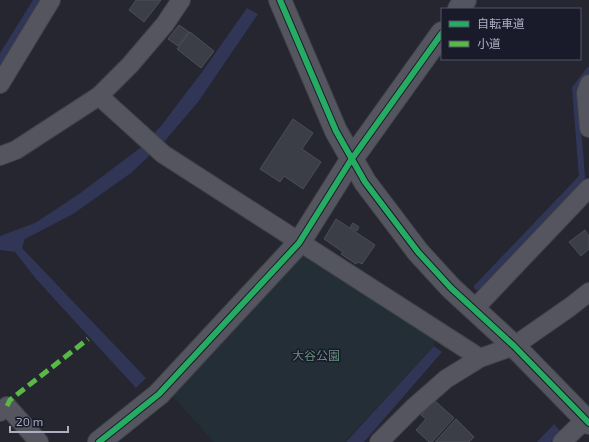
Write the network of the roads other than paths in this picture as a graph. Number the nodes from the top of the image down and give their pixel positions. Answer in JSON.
{"nodes":[{"id":1,"x":51,"y":0,"type":"edge"},
{"id":2,"x":181,"y":0,"type":"edge"},
{"id":3,"x":280,"y":0,"type":"edge"},
{"id":4,"x":441,"y":34,"type":"edge"},
{"id":5,"x":0,"y":84,"type":"edge"},
{"id":6,"x":589,"y":84,"type":"edge"},
{"id":7,"x":99,"y":96,"type":"junction"},
{"id":8,"x":589,"y":128,"type":"edge"},
{"id":9,"x":0,"y":156,"type":"edge"},
{"id":10,"x":351,"y":160,"type":"junction"},
{"id":11,"x":589,"y":188,"type":"edge"},
{"id":12,"x":299,"y":243,"type":"junction"},
{"id":13,"x":589,"y":292,"type":"edge"},
{"id":14,"x":474,"y":309,"type":"junction"},
{"id":15,"x":514,"y":346,"type":"junction"},
{"id":16,"x":480,"y":358,"type":"junction"},
{"id":17,"x":0,"y":412,"type":"edge"},
{"id":18,"x":588,"y":420,"type":"edge"},
{"id":19,"x":39,"y":442,"type":"edge"},
{"id":20,"x":99,"y":442,"type":"edge"},
{"id":21,"x":379,"y":442,"type":"edge"},
{"id":22,"x":562,"y":442,"type":"edge"}],
"edges":[{"from":1,"to":5,"type":"street"},
{"from":2,"to":7,"type":"street"},
{"from":3,"to":10,"type":"street"},
{"from":4,"to":10,"type":"street"},
{"from":6,"to":8,"type":"street"},
{"from":7,"to":9,"type":"street"},
{"from":7,"to":12,"type":"street"},
{"from":10,"to":12,"type":"street"},
{"from":10,"to":14,"type":"street"},
{"from":11,"to":14,"type":"street"},
{"from":12,"to":16,"type":"street"},
{"from":12,"to":20,"type":"street"},
{"from":13,"to":15,"type":"street"},
{"from":14,"to":15,"type":"street"},
{"from":15,"to":16,"type":"street"},
{"from":15,"to":18,"type":"street"},
{"from":16,"to":21,"type":"street"},
{"from":17,"to":19,"type":"street"},
{"from":18,"to":22,"type":"street"}]}
